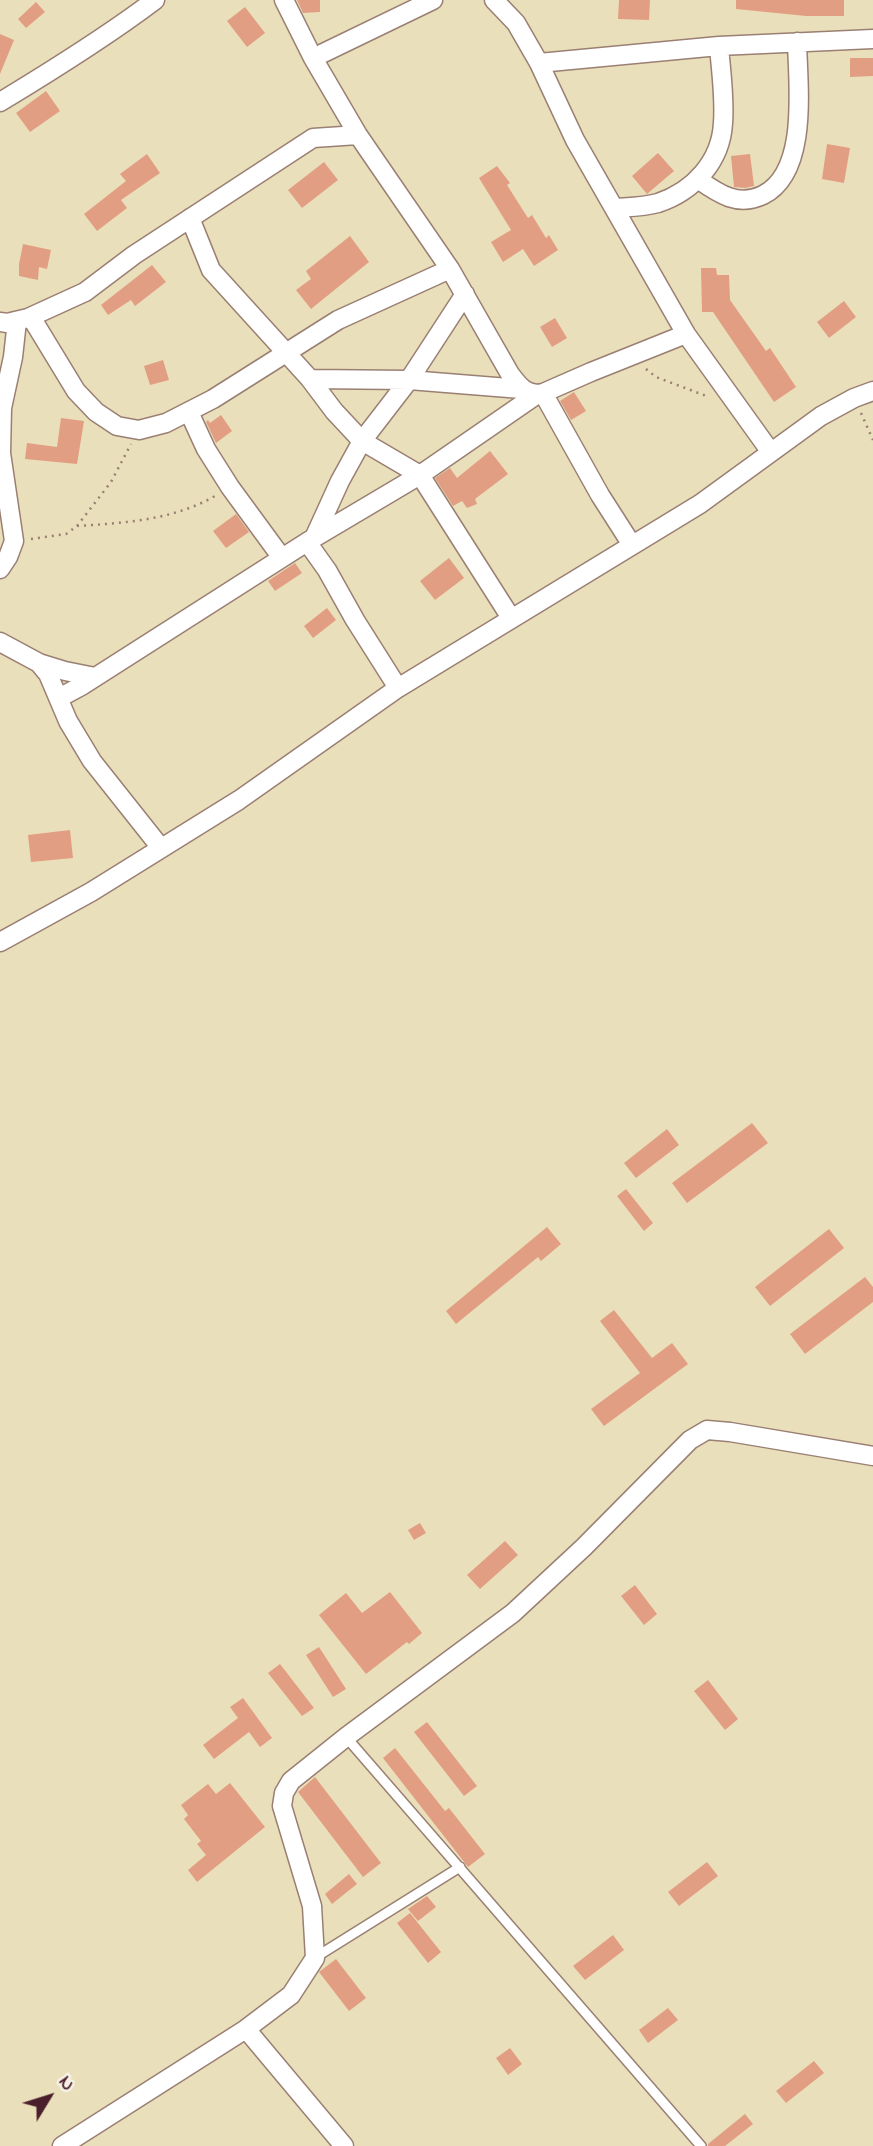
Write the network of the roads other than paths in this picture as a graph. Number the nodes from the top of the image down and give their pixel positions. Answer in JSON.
{"nodes":[{"id":1,"x":155,"y":0,"type":"edge"},
{"id":2,"x":284,"y":0,"type":"edge"},
{"id":3,"x":433,"y":0,"type":"edge"},
{"id":4,"x":494,"y":0,"type":"edge"},
{"id":5,"x":873,"y":39,"type":"edge"},
{"id":6,"x":797,"y":42,"type":"junction"},
{"id":7,"x":719,"y":46,"type":"junction"},
{"id":8,"x":313,"y":58,"type":"junction"},
{"id":9,"x":540,"y":64,"type":"junction"},
{"id":10,"x":0,"y":102,"type":"edge"},
{"id":11,"x":358,"y":135,"type":"junction"},
{"id":12,"x":699,"y":180,"type":"junction"},
{"id":13,"x":615,"y":208,"type":"junction"},
{"id":14,"x":190,"y":218,"type":"junction"},
{"id":15,"x":450,"y":269,"type":"junction"},
{"id":16,"x":465,"y":294,"type":"junction"},
{"id":17,"x":16,"y":320,"type":"edge"},
{"id":18,"x":686,"y":334,"type":"junction"},
{"id":19,"x":286,"y":354,"type":"junction"},
{"id":20,"x":310,"y":379,"type":"junction"},
{"id":21,"x":409,"y":380,"type":"junction"},
{"id":22,"x":873,"y":391,"type":"edge"},
{"id":23,"x":533,"y":392,"type":"junction"},
{"id":24,"x":1,"y":404,"type":"edge"},
{"id":25,"x":189,"y":412,"type":"junction"},
{"id":26,"x":362,"y":442,"type":"junction"},
{"id":27,"x":770,"y":451,"type":"junction"},
{"id":28,"x":420,"y":475,"type":"junction"},
{"id":29,"x":310,"y":540,"type":"junction"},
{"id":30,"x":632,"y":545,"type":"junction"},
{"id":31,"x":282,"y":558,"type":"junction"},
{"id":32,"x":0,"y":569,"type":"edge"},
{"id":33,"x":511,"y":618,"type":"junction"},
{"id":34,"x":0,"y":642,"type":"edge"},
{"id":35,"x":39,"y":663,"type":"junction"},
{"id":36,"x":96,"y":677,"type":"junction"},
{"id":37,"x":398,"y":688,"type":"junction"},
{"id":38,"x":59,"y":698,"type":"junction"},
{"id":39,"x":161,"y":848,"type":"junction"},
{"id":40,"x":0,"y":942,"type":"edge"},
{"id":41,"x":873,"y":1457,"type":"edge"},
{"id":42,"x":346,"y":1737,"type":"junction"},
{"id":43,"x":460,"y":1867,"type":"junction"},
{"id":44,"x":314,"y":1958,"type":"junction"},
{"id":45,"x":246,"y":2029,"type":"junction"},
{"id":46,"x":62,"y":2146,"type":"edge"},
{"id":47,"x":344,"y":2146,"type":"edge"},
{"id":48,"x":701,"y":2146,"type":"edge"}],
"edges":[{"from":1,"to":10,"type":"street"},
{"from":2,"to":8,"type":"street"},
{"from":3,"to":8,"type":"street"},
{"from":4,"to":9,"type":"street"},
{"from":5,"to":6,"type":"street"},
{"from":6,"to":7,"type":"street"},
{"from":6,"to":12,"type":"street"},
{"from":7,"to":9,"type":"street"},
{"from":7,"to":12,"type":"street"},
{"from":8,"to":11,"type":"street"},
{"from":9,"to":13,"type":"street"},
{"from":11,"to":14,"type":"street"},
{"from":11,"to":15,"type":"street"},
{"from":12,"to":13,"type":"street"},
{"from":13,"to":18,"type":"street"},
{"from":14,"to":17,"type":"street"},
{"from":14,"to":19,"type":"street"},
{"from":15,"to":16,"type":"street"},
{"from":15,"to":19,"type":"street"},
{"from":16,"to":21,"type":"street"},
{"from":16,"to":23,"type":"street"},
{"from":17,"to":24,"type":"street"},
{"from":17,"to":25,"type":"street"},
{"from":18,"to":23,"type":"street"},
{"from":18,"to":27,"type":"street"},
{"from":19,"to":20,"type":"street"},
{"from":19,"to":25,"type":"street"},
{"from":20,"to":21,"type":"street"},
{"from":20,"to":26,"type":"street"},
{"from":21,"to":23,"type":"street"},
{"from":21,"to":26,"type":"street"},
{"from":22,"to":27,"type":"street"},
{"from":23,"to":28,"type":"street"},
{"from":23,"to":30,"type":"street"},
{"from":24,"to":32,"type":"street"},
{"from":25,"to":31,"type":"street"},
{"from":26,"to":28,"type":"street"},
{"from":26,"to":29,"type":"street"},
{"from":27,"to":30,"type":"street"},
{"from":28,"to":29,"type":"street"},
{"from":28,"to":33,"type":"street"},
{"from":29,"to":31,"type":"street"},
{"from":29,"to":37,"type":"street"},
{"from":30,"to":33,"type":"street"},
{"from":31,"to":36,"type":"street"},
{"from":33,"to":37,"type":"street"},
{"from":34,"to":35,"type":"street"},
{"from":35,"to":36,"type":"street"},
{"from":35,"to":38,"type":"street"},
{"from":36,"to":38,"type":"street"},
{"from":37,"to":39,"type":"street"},
{"from":38,"to":39,"type":"street"},
{"from":39,"to":40,"type":"street"},
{"from":41,"to":42,"type":"street"},
{"from":42,"to":43,"type":"lane"},
{"from":42,"to":44,"type":"street"},
{"from":43,"to":44,"type":"lane"},
{"from":43,"to":48,"type":"lane"},
{"from":44,"to":45,"type":"street"},
{"from":45,"to":46,"type":"street"},
{"from":45,"to":47,"type":"street"}]}
